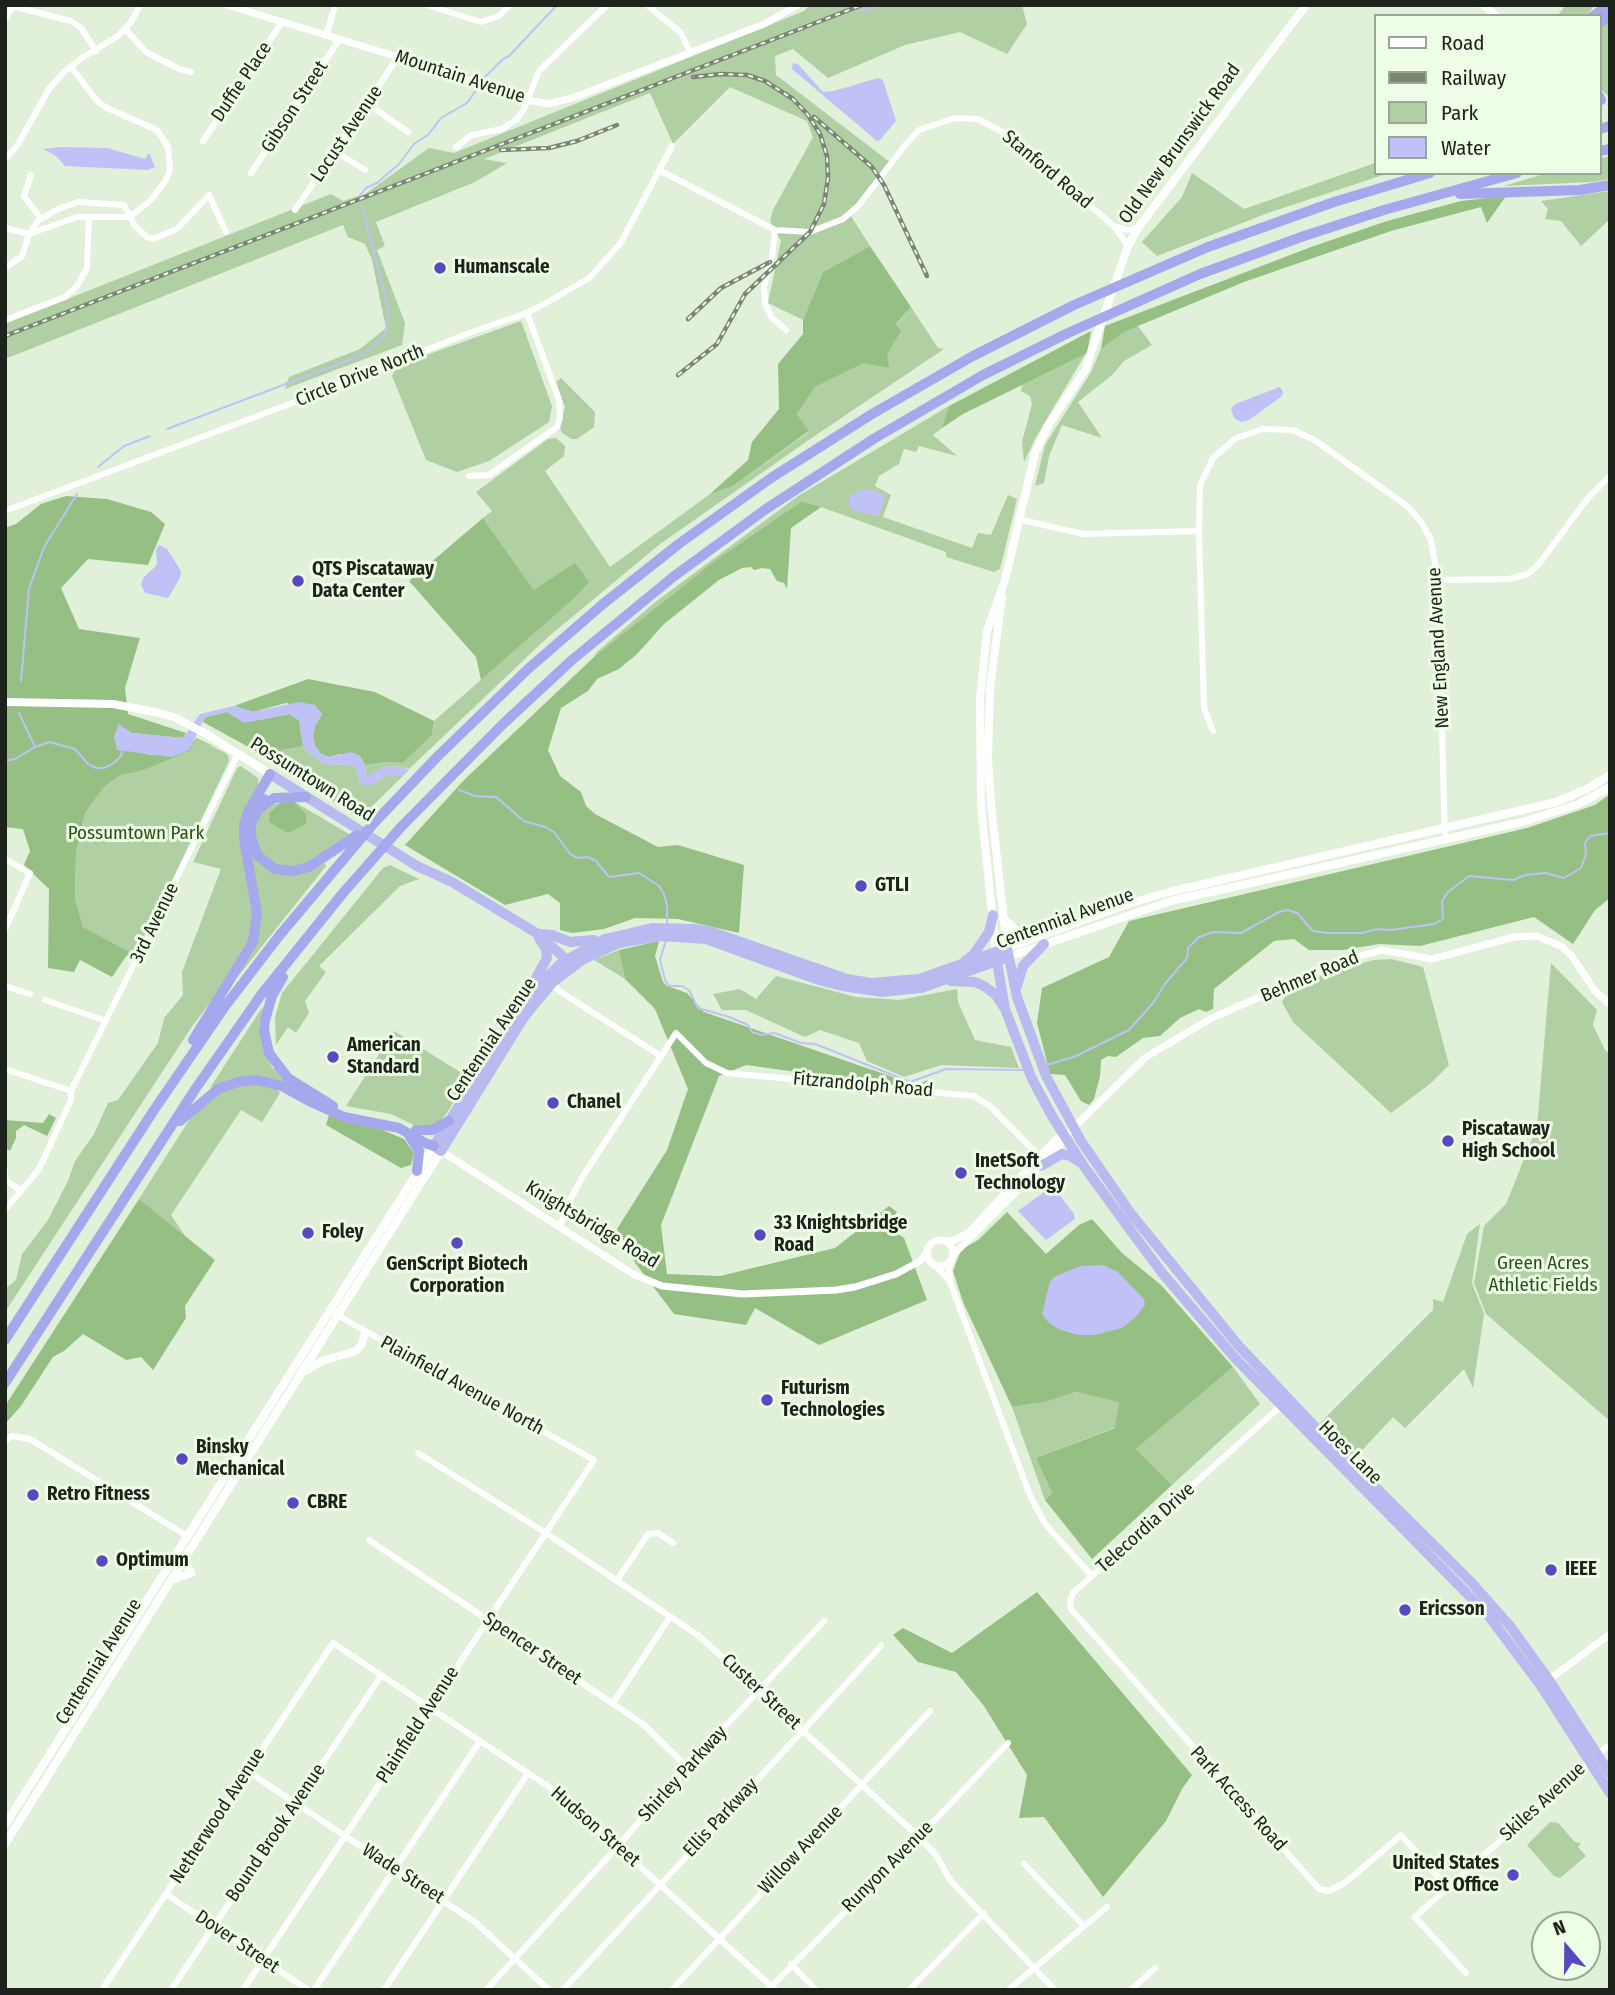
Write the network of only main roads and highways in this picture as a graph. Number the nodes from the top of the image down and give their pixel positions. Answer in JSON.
{"nodes":[{"id":1,"x":1306,"y":5,"type":"edge"},
{"id":2,"x":1424,"y":175,"type":"edge"},
{"id":3,"x":1510,"y":175,"type":"edge"},
{"id":4,"x":1610,"y":185,"type":"edge"},
{"id":5,"x":1436,"y":195,"type":"junction"},
{"id":6,"x":5,"y":702,"type":"edge"},
{"id":7,"x":1610,"y":775,"type":"edge"},
{"id":8,"x":273,"y":776,"type":"junction"},
{"id":9,"x":1610,"y":787,"type":"edge"},
{"id":10,"x":306,"y":797,"type":"junction"},
{"id":11,"x":258,"y":809,"type":"junction"},
{"id":12,"x":343,"y":851,"type":"junction"},
{"id":13,"x":998,"y":916,"type":"junction"},
{"id":14,"x":660,"y":932,"type":"junction"},
{"id":15,"x":672,"y":932,"type":"junction"},
{"id":16,"x":536,"y":933,"type":"junction"},
{"id":17,"x":604,"y":939,"type":"junction"},
{"id":18,"x":1043,"y":940,"type":"junction"},
{"id":19,"x":1002,"y":955,"type":"junction"},
{"id":20,"x":290,"y":958,"type":"junction"},
{"id":21,"x":569,"y":962,"type":"junction"},
{"id":22,"x":959,"y":966,"type":"junction"},
{"id":23,"x":940,"y":982,"type":"junction"},
{"id":24,"x":1017,"y":997,"type":"junction"},
{"id":25,"x":526,"y":998,"type":"junction"},
{"id":26,"x":1005,"y":1009,"type":"junction"},
{"id":27,"x":177,"y":1076,"type":"junction"},
{"id":28,"x":449,"y":1121,"type":"junction"},
{"id":29,"x":1073,"y":1128,"type":"joint"},
{"id":30,"x":411,"y":1131,"type":"junction"},
{"id":31,"x":167,"y":1133,"type":"junction"},
{"id":32,"x":1065,"y":1136,"type":"joint"},
{"id":33,"x":437,"y":1148,"type":"junction"},
{"id":34,"x":1040,"y":1161,"type":"road end"},
{"id":35,"x":1083,"y":1165,"type":"junction"},
{"id":36,"x":417,"y":1171,"type":"junction"},
{"id":37,"x":365,"y":1332,"type":"road end"},
{"id":38,"x":5,"y":1340,"type":"edge"},
{"id":39,"x":302,"y":1374,"type":"junction"},
{"id":40,"x":5,"y":1383,"type":"edge"},
{"id":41,"x":1284,"y":1403,"type":"junction"},
{"id":42,"x":1545,"y":1683,"type":"junction"},
{"id":43,"x":1610,"y":1774,"type":"edge"},
{"id":44,"x":1610,"y":1794,"type":"edge"},
{"id":45,"x":5,"y":1825,"type":"edge"},
{"id":46,"x":5,"y":1844,"type":"edge"}],
"edges":[{"from":1,"to":13,"type":"main road","name":"Old New Brunswick Road"},
{"from":2,"to":12,"type":"highway"},
{"from":3,"to":5,"type":"highway"},
{"from":4,"to":5,"type":"highway"},
{"from":5,"to":20,"type":"highway"},
{"from":6,"to":8,"type":"main road","name":"Possumtown Road"},
{"from":7,"to":18,"type":"main road","name":"Centennial Avenue"},
{"from":8,"to":10,"type":"highway","name":"Possumtown Road"},
{"from":8,"to":11,"type":"highway"},
{"from":8,"to":27,"type":"highway"},
{"from":9,"to":18,"type":"main road","name":"Centennial Avenue"},
{"from":10,"to":11,"type":"highway"},
{"from":10,"to":16,"type":"highway","name":"Possumtown Road"},
{"from":11,"to":12,"type":"highway"},
{"from":12,"to":27,"type":"highway"},
{"from":13,"to":18,"type":"main road"},
{"from":13,"to":19,"type":"main road","name":"Old New Brunswick Road"},
{"from":13,"to":22,"type":"highway"},
{"from":14,"to":15,"type":"highway","name":"Centennial Avenue"},
{"from":14,"to":17,"type":"highway","name":"Centennial Avenue"},
{"from":14,"to":21,"type":"highway","name":"Centennial Avenue"},
{"from":15,"to":22,"type":"highway","name":"Centennial Avenue"},
{"from":15,"to":23,"type":"highway","name":"Centennial Avenue"},
{"from":16,"to":17,"type":"highway"},
{"from":16,"to":21,"type":"highway","name":"Possumtown Road"},
{"from":16,"to":25,"type":"highway"},
{"from":17,"to":21,"type":"highway","name":"Centennial Avenue"},
{"from":18,"to":19,"type":"main road","name":"Centennial Avenue"},
{"from":18,"to":24,"type":"highway"},
{"from":19,"to":22,"type":"highway","name":"Centennial Avenue"},
{"from":19,"to":23,"type":"highway","name":"Centennial Avenue"},
{"from":19,"to":24,"type":"highway","name":"Old New Brunswick Road"},
{"from":19,"to":26,"type":"highway","name":"Old New Brunswick Road"},
{"from":20,"to":30,"type":"highway"},
{"from":20,"to":31,"type":"highway"},
{"from":21,"to":25,"type":"highway","name":"Centennial Avenue"},
{"from":21,"to":33,"type":"highway","name":"Centennial Avenue"},
{"from":23,"to":26,"type":"highway"},
{"from":24,"to":29,"type":"highway","name":"Old New Brunswick Road"},
{"from":25,"to":28,"type":"highway","name":"Centennial Avenue"},
{"from":26,"to":32,"type":"highway","name":"Old New Brunswick Road"},
{"from":27,"to":38,"type":"highway"},
{"from":28,"to":30,"type":"highway"},
{"from":28,"to":33,"type":"highway","name":"Centennial Avenue"},
{"from":29,"to":41,"type":"highway","name":"Hoes Lane"},
{"from":30,"to":31,"type":"highway"},
{"from":30,"to":33,"type":"highway"},
{"from":30,"to":36,"type":"highway"},
{"from":31,"to":40,"type":"highway"},
{"from":32,"to":35,"type":"highway","name":"Hoes Lane"},
{"from":33,"to":36,"type":"main road","name":"Centennial Avenue"},
{"from":33,"to":39,"type":"main road","name":"Centennial Avenue"},
{"from":34,"to":35,"type":"highway"},
{"from":35,"to":41,"type":"highway","name":"Hoes Lane"},
{"from":36,"to":45,"type":"main road","name":"Centennial Avenue"},
{"from":37,"to":39,"type":"main road"},
{"from":39,"to":46,"type":"main road","name":"Centennial Avenue"},
{"from":41,"to":42,"type":"highway","name":"Hoes Lane"},
{"from":42,"to":43,"type":"highway","name":"Hoes Lane"},
{"from":42,"to":44,"type":"highway","name":"Hoes Lane"}]}
